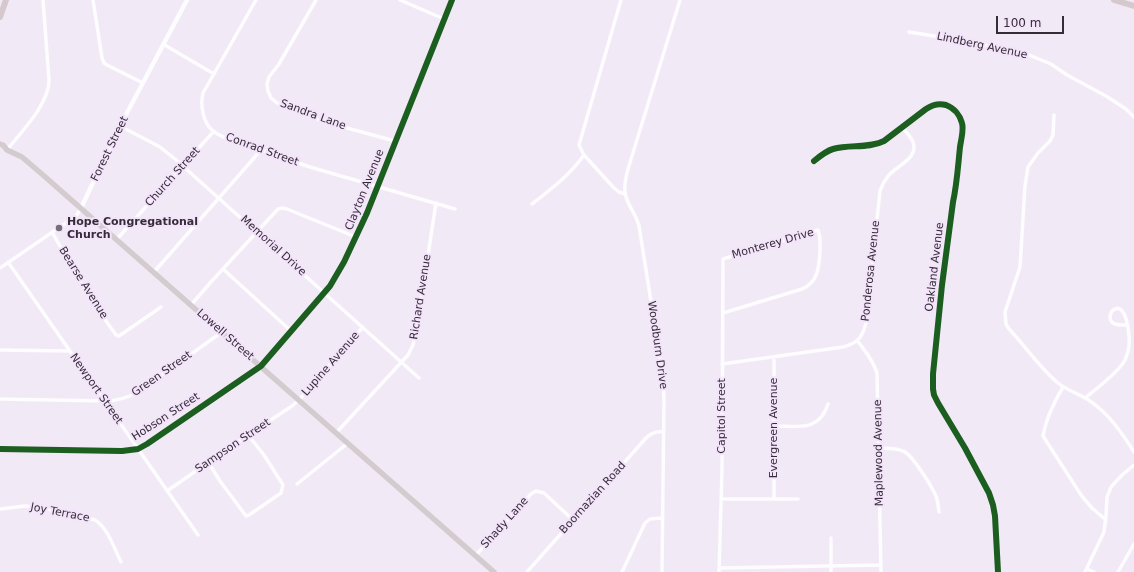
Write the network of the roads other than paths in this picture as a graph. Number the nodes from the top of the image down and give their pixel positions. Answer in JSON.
{"nodes":[{"id":1,"x":6,"y":0,"type":"edge"},
{"id":2,"x":43,"y":0,"type":"edge"},
{"id":3,"x":93,"y":0,"type":"edge"},
{"id":4,"x":187,"y":0,"type":"edge"},
{"id":5,"x":256,"y":0,"type":"edge"},
{"id":6,"x":316,"y":0,"type":"edge"},
{"id":7,"x":400,"y":0,"type":"edge"},
{"id":8,"x":452,"y":0,"type":"edge"},
{"id":9,"x":621,"y":0,"type":"edge"},
{"id":10,"x":680,"y":0,"type":"edge"},
{"id":11,"x":1114,"y":0,"type":"edge"},
{"id":12,"x":1134,"y":6,"type":"edge"},
{"id":13,"x":0,"y":17,"type":"edge"},
{"id":14,"x":444,"y":19,"type":"junction"},
{"id":15,"x":909,"y":32,"type":"dead end"},
{"id":16,"x":163,"y":44,"type":"junction"},
{"id":17,"x":214,"y":74,"type":"junction"},
{"id":18,"x":143,"y":83,"type":"junction"},
{"id":19,"x":1054,"y":115,"type":"dead end"},
{"id":20,"x":1134,"y":117,"type":"edge"},
{"id":21,"x":120,"y":126,"type":"junction"},
{"id":22,"x":902,"y":127,"type":"junction"},
{"id":23,"x":214,"y":131,"type":"junction"},
{"id":24,"x":395,"y":141,"type":"junction"},
{"id":25,"x":0,"y":144,"type":"edge"},
{"id":26,"x":7,"y":150,"type":"junction"},
{"id":27,"x":261,"y":150,"type":"junction"},
{"id":28,"x":0,"y":151,"type":"edge"},
{"id":29,"x":584,"y":155,"type":"junction"},
{"id":30,"x":814,"y":161,"type":"dead end"},
{"id":31,"x":183,"y":166,"type":"junction"},
{"id":32,"x":377,"y":187,"type":"junction"},
{"id":33,"x":625,"y":194,"type":"junction"},
{"id":34,"x":219,"y":198,"type":"junction"},
{"id":35,"x":436,"y":203,"type":"junction"},
{"id":36,"x":532,"y":204,"type":"dead end"},
{"id":37,"x":81,"y":208,"type":"junction"},
{"id":38,"x":455,"y":209,"type":"dead end"},
{"id":39,"x":52,"y":232,"type":"junction"},
{"id":40,"x":257,"y":232,"type":"junction"},
{"id":41,"x":356,"y":238,"type":"junction"},
{"id":42,"x":117,"y":240,"type":"junction"},
{"id":43,"x":723,"y":259,"type":"joint"},
{"id":44,"x":8,"y":262,"type":"junction"},
{"id":45,"x":0,"y":268,"type":"edge"},
{"id":46,"x":223,"y":269,"type":"junction"},
{"id":47,"x":154,"y":272,"type":"junction"},
{"id":48,"x":325,"y":293,"type":"junction"},
{"id":49,"x":191,"y":305,"type":"junction"},
{"id":50,"x":161,"y":307,"type":"dead end"},
{"id":51,"x":722,"y":313,"type":"junction"},
{"id":52,"x":1127,"y":325,"type":"junction"},
{"id":53,"x":363,"y":327,"type":"junction"},
{"id":54,"x":291,"y":331,"type":"junction"},
{"id":55,"x":222,"y":332,"type":"junction"},
{"id":56,"x":857,"y":340,"type":"junction"},
{"id":57,"x":0,"y":350,"type":"edge"},
{"id":58,"x":69,"y":350,"type":"junction"},
{"id":59,"x":774,"y":357,"type":"junction"},
{"id":60,"x":402,"y":362,"type":"junction"},
{"id":61,"x":722,"y":364,"type":"junction"},
{"id":62,"x":261,"y":366,"type":"junction"},
{"id":63,"x":419,"y":378,"type":"dead end"},
{"id":64,"x":1063,"y":387,"type":"junction"},
{"id":65,"x":1085,"y":398,"type":"junction"},
{"id":66,"x":0,"y":399,"type":"edge"},
{"id":67,"x":299,"y":400,"type":"junction"},
{"id":68,"x":105,"y":402,"type":"junction"},
{"id":69,"x":828,"y":404,"type":"dead end"},
{"id":70,"x":774,"y":426,"type":"junction"},
{"id":71,"x":663,"y":432,"type":"junction"},
{"id":72,"x":336,"y":433,"type":"junction"},
{"id":73,"x":248,"y":435,"type":"junction"},
{"id":74,"x":348,"y":443,"type":"junction"},
{"id":75,"x":878,"y":448,"type":"junction"},
{"id":76,"x":0,"y":449,"type":"edge"},
{"id":77,"x":138,"y":449,"type":"junction"},
{"id":78,"x":1134,"y":452,"type":"edge"},
{"id":79,"x":208,"y":462,"type":"junction"},
{"id":80,"x":1134,"y":465,"type":"edge"},
{"id":81,"x":298,"y":484,"type":"dead end"},
{"id":82,"x":167,"y":491,"type":"junction"},
{"id":83,"x":721,"y":498,"type":"junction"},
{"id":84,"x":774,"y":499,"type":"junction"},
{"id":85,"x":798,"y":499,"type":"dead end"},
{"id":86,"x":0,"y":509,"type":"edge"},
{"id":87,"x":939,"y":512,"type":"dead end"},
{"id":88,"x":662,"y":518,"type":"junction"},
{"id":89,"x":573,"y":520,"type":"junction"},
{"id":90,"x":1106,"y":520,"type":"junction"},
{"id":91,"x":198,"y":536,"type":"dead end"},
{"id":92,"x":831,"y":538,"type":"dead end"},
{"id":93,"x":1134,"y":544,"type":"edge"},
{"id":94,"x":475,"y":556,"type":"junction"},
{"id":95,"x":121,"y":562,"type":"dead end"},
{"id":96,"x":881,"y":565,"type":"junction"},
{"id":97,"x":831,"y":566,"type":"junction"},
{"id":98,"x":719,"y":570,"type":"edge"},
{"id":99,"x":1086,"y":570,"type":"edge"},
{"id":100,"x":494,"y":572,"type":"edge"},
{"id":101,"x":527,"y":572,"type":"edge"},
{"id":102,"x":622,"y":572,"type":"edge"},
{"id":103,"x":662,"y":572,"type":"edge"},
{"id":104,"x":831,"y":572,"type":"edge"},
{"id":105,"x":881,"y":572,"type":"edge"},
{"id":106,"x":998,"y":572,"type":"edge"},
{"id":107,"x":1094,"y":572,"type":"edge"},
{"id":108,"x":1118,"y":572,"type":"edge"}],
"edges":[{"from":1,"to":13,"type":"highway"},
{"from":2,"to":26,"type":"street"},
{"from":3,"to":18,"type":"street"},
{"from":4,"to":16,"type":"street","name":"Forest Street"},
{"from":5,"to":17,"type":"street","name":"Conrad Street"},
{"from":6,"to":24,"type":"street","name":"Sandra Lane"},
{"from":7,"to":14,"type":"street"},
{"from":8,"to":14,"type":"street","name":"Clayton Avenue"},
{"from":9,"to":29,"type":"street"},
{"from":10,"to":33,"type":"street"},
{"from":11,"to":12,"type":"highway"},
{"from":14,"to":24,"type":"street","name":"Clayton Avenue"},
{"from":15,"to":20,"type":"street","name":"Lindberg Avenue"},
{"from":16,"to":17,"type":"street"},
{"from":16,"to":18,"type":"street","name":"Forest Street"},
{"from":17,"to":23,"type":"street","name":"Conrad Street"},
{"from":18,"to":21,"type":"street","name":"Forest Street"},
{"from":19,"to":64,"type":"street"},
{"from":21,"to":31,"type":"street","name":"Memorial Drive"},
{"from":21,"to":37,"type":"street","name":"Forest Street"},
{"from":22,"to":30,"type":"street","name":"Oakland Avenue"},
{"from":22,"to":56,"type":"street","name":"Ponderosa Avenue"},
{"from":22,"to":106,"type":"street","name":"Oakland Avenue"},
{"from":23,"to":27,"type":"street","name":"Conrad Street"},
{"from":23,"to":31,"type":"street","name":"Church Street"},
{"from":24,"to":32,"type":"street","name":"Clayton Avenue"},
{"from":25,"to":26,"type":"main road","name":"Lowell Street"},
{"from":26,"to":28,"type":"main road"},
{"from":26,"to":37,"type":"main road","name":"Lowell Street"},
{"from":27,"to":32,"type":"street","name":"Conrad Street"},
{"from":27,"to":34,"type":"street"},
{"from":29,"to":33,"type":"street","name":"Woodburn Drive"},
{"from":29,"to":36,"type":"street"},
{"from":31,"to":34,"type":"street","name":"Memorial Drive"},
{"from":31,"to":42,"type":"street","name":"Church Street"},
{"from":32,"to":35,"type":"street","name":"Conrad Street"},
{"from":32,"to":41,"type":"street","name":"Clayton Avenue"},
{"from":33,"to":71,"type":"street","name":"Woodburn Drive"},
{"from":34,"to":40,"type":"street","name":"Memorial Drive"},
{"from":34,"to":47,"type":"street"},
{"from":35,"to":38,"type":"street","name":"Conrad Street"},
{"from":35,"to":60,"type":"street","name":"Richard Avenue"},
{"from":37,"to":39,"type":"street","name":"Forest Street"},
{"from":37,"to":42,"type":"main road","name":"Lowell Street"},
{"from":39,"to":44,"type":"street","name":"Forest Street"},
{"from":39,"to":50,"type":"street","name":"Bearse Avenue"},
{"from":40,"to":41,"type":"street"},
{"from":40,"to":46,"type":"street"},
{"from":40,"to":48,"type":"street","name":"Memorial Drive"},
{"from":41,"to":48,"type":"street","name":"Clayton Avenue"},
{"from":42,"to":47,"type":"main road","name":"Lowell Street"},
{"from":43,"to":51,"type":"street","name":"Capitol Street"},
{"from":43,"to":51,"type":"street","name":"Monterey Drive"},
{"from":44,"to":45,"type":"street","name":"Forest Street"},
{"from":44,"to":58,"type":"street","name":"Newport Street"},
{"from":46,"to":49,"type":"street"},
{"from":46,"to":54,"type":"street"},
{"from":47,"to":49,"type":"main road","name":"Lowell Street"},
{"from":48,"to":53,"type":"street","name":"Memorial Drive"},
{"from":48,"to":54,"type":"street","name":"Clayton Avenue"},
{"from":49,"to":55,"type":"main road","name":"Lowell Street"},
{"from":51,"to":61,"type":"street","name":"Capitol Street"},
{"from":52,"to":52,"type":"street"},
{"from":52,"to":65,"type":"street"},
{"from":53,"to":60,"type":"street","name":"Memorial Drive"},
{"from":53,"to":67,"type":"street","name":"Lupine Avenue"},
{"from":54,"to":62,"type":"street","name":"Clayton Avenue"},
{"from":55,"to":62,"type":"main road","name":"Lowell Street"},
{"from":55,"to":68,"type":"street","name":"Green Street"},
{"from":56,"to":59,"type":"street"},
{"from":56,"to":75,"type":"street","name":"Maplewood Avenue"},
{"from":57,"to":58,"type":"street"},
{"from":58,"to":68,"type":"street","name":"Newport Street"},
{"from":59,"to":61,"type":"street"},
{"from":59,"to":70,"type":"street","name":"Evergreen Avenue"},
{"from":60,"to":63,"type":"street","name":"Memorial Drive"},
{"from":60,"to":72,"type":"street","name":"Richard Avenue"},
{"from":61,"to":83,"type":"street","name":"Capitol Street"},
{"from":62,"to":67,"type":"main road","name":"Lowell Street"},
{"from":62,"to":77,"type":"street","name":"Hobson Street"},
{"from":64,"to":65,"type":"street"},
{"from":64,"to":90,"type":"street"},
{"from":65,"to":78,"type":"street"},
{"from":66,"to":68,"type":"street","name":"Green Street"},
{"from":67,"to":72,"type":"main road","name":"Lowell Street"},
{"from":67,"to":73,"type":"street","name":"Sampson Street"},
{"from":68,"to":77,"type":"street","name":"Newport Street"},
{"from":69,"to":70,"type":"street"},
{"from":70,"to":84,"type":"street","name":"Evergreen Avenue"},
{"from":71,"to":88,"type":"street","name":"Woodburn Drive"},
{"from":71,"to":89,"type":"street","name":"Boornazian Road"},
{"from":72,"to":74,"type":"main road","name":"Lowell Street"},
{"from":73,"to":79,"type":"street","name":"Sampson Street"},
{"from":73,"to":79,"type":"street"},
{"from":74,"to":81,"type":"street"},
{"from":74,"to":94,"type":"main road","name":"Lowell Street"},
{"from":75,"to":87,"type":"street"},
{"from":75,"to":96,"type":"street","name":"Maplewood Avenue"},
{"from":76,"to":77,"type":"street","name":"Hobson Street"},
{"from":77,"to":82,"type":"street","name":"Newport Street"},
{"from":79,"to":82,"type":"street","name":"Sampson Street"},
{"from":80,"to":90,"type":"street"},
{"from":82,"to":91,"type":"street","name":"Newport Street"},
{"from":83,"to":84,"type":"street"},
{"from":83,"to":98,"type":"street","name":"Capitol Street"},
{"from":84,"to":85,"type":"street"},
{"from":86,"to":95,"type":"street","name":"Joy Terrace"},
{"from":88,"to":102,"type":"street"},
{"from":88,"to":103,"type":"street","name":"Woodburn Drive"},
{"from":89,"to":94,"type":"street","name":"Shady Lane"},
{"from":89,"to":101,"type":"street","name":"Boornazian Road"},
{"from":90,"to":99,"type":"street"},
{"from":92,"to":97,"type":"street"},
{"from":93,"to":108,"type":"street"},
{"from":94,"to":100,"type":"main road","name":"Lowell Street"},
{"from":96,"to":97,"type":"street"},
{"from":96,"to":105,"type":"street","name":"Maplewood Avenue"},
{"from":97,"to":98,"type":"street"},
{"from":97,"to":104,"type":"street"},
{"from":99,"to":107,"type":"street"}]}
